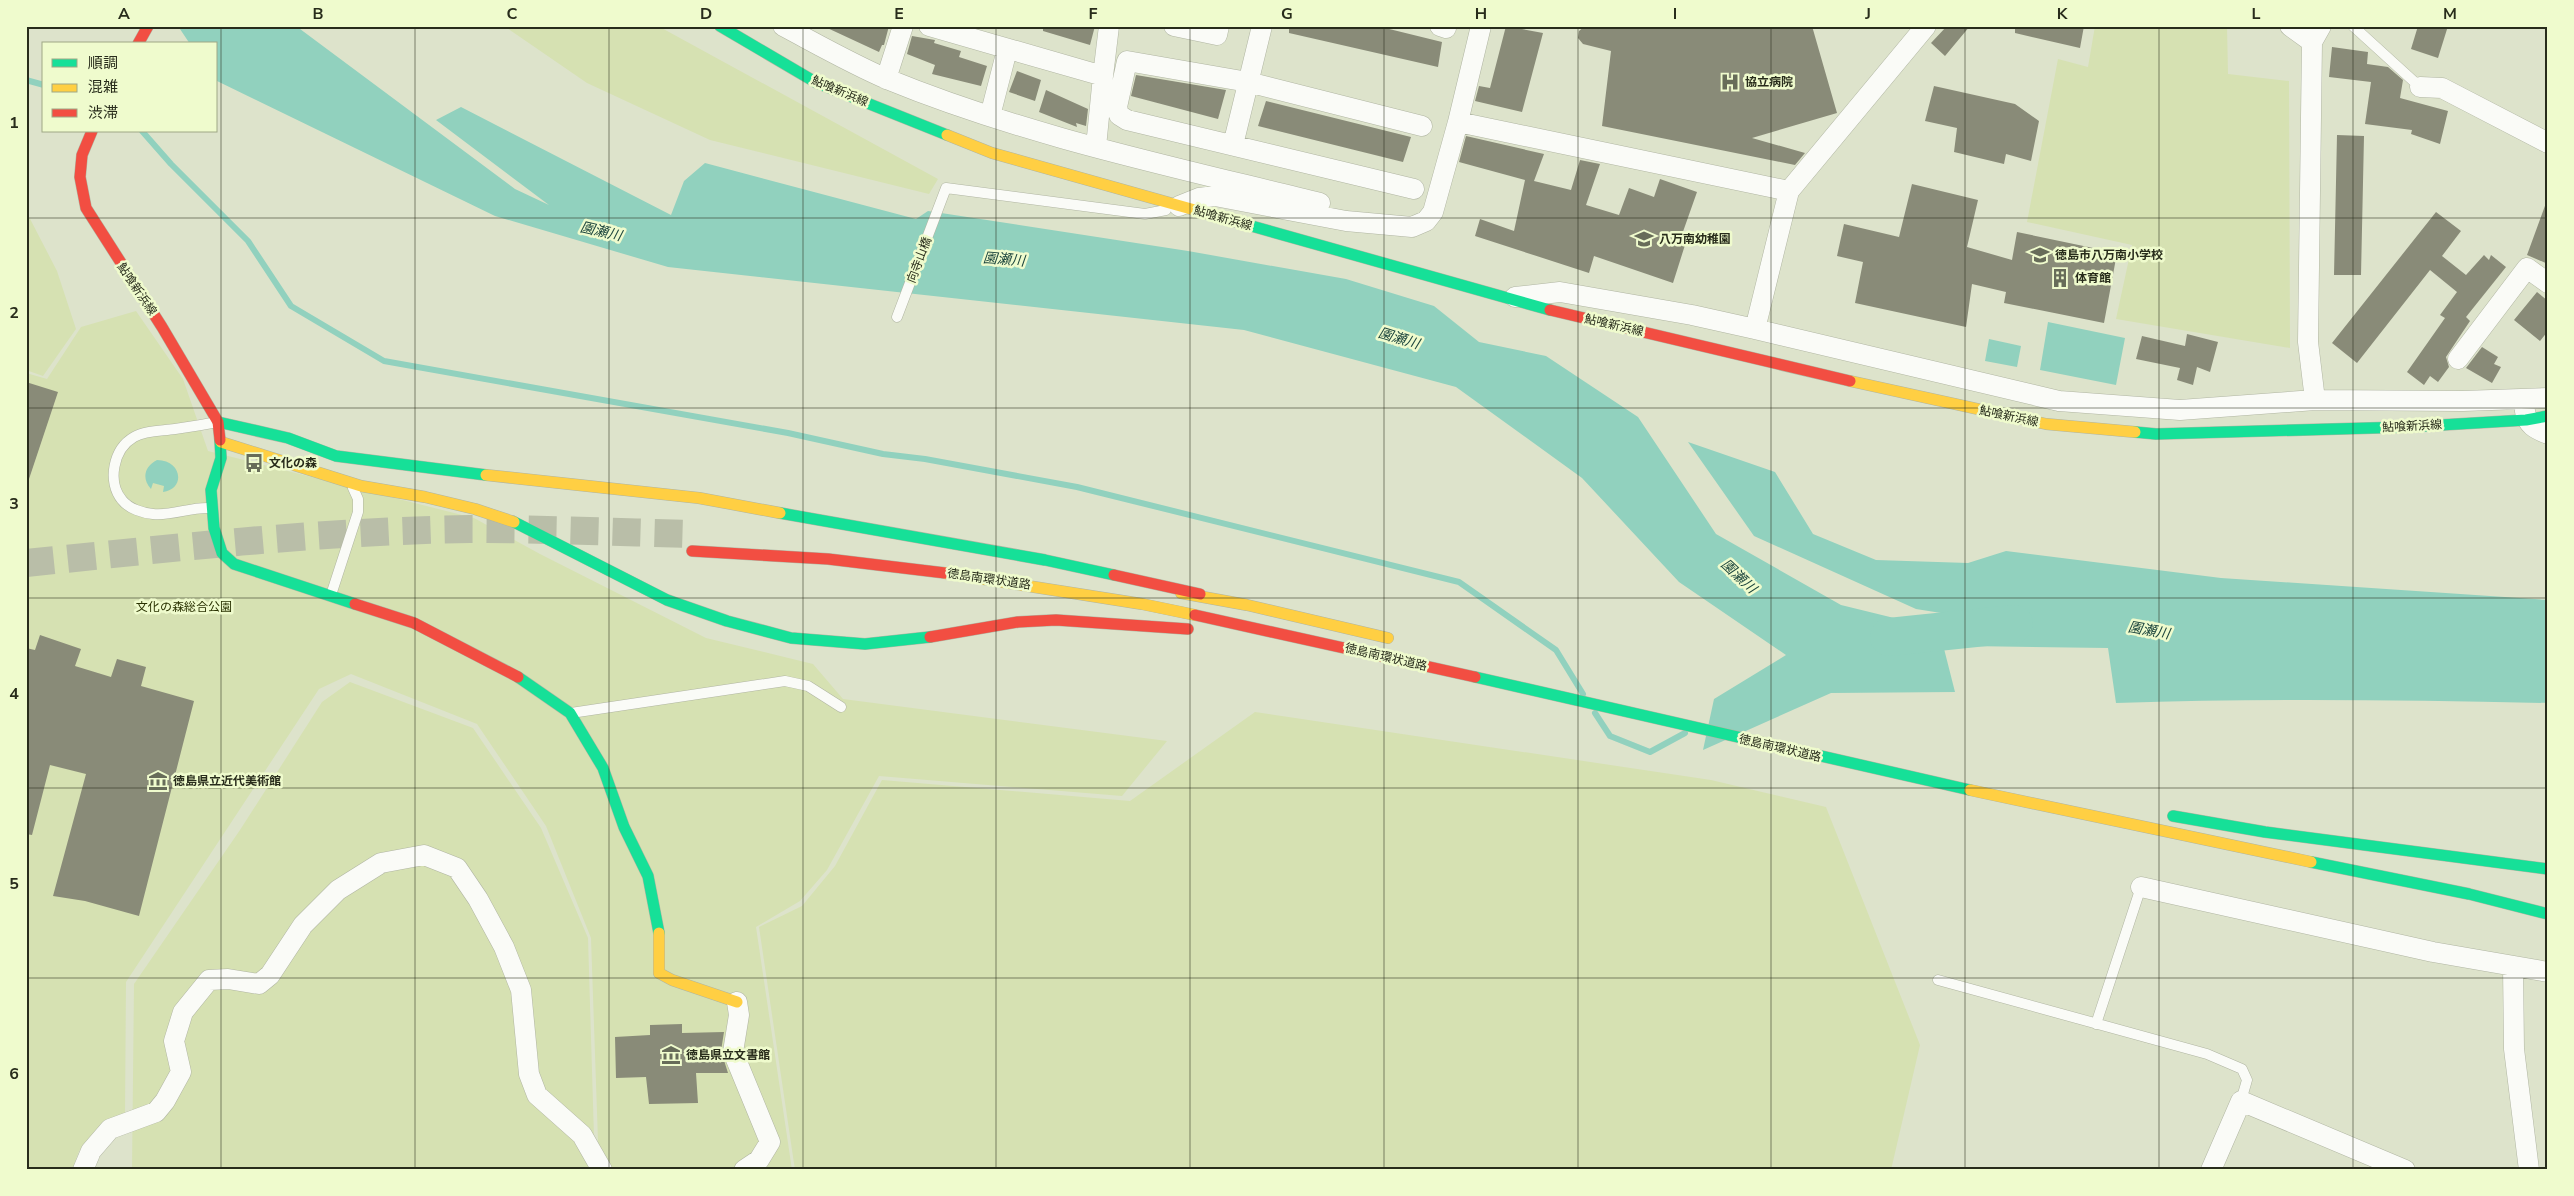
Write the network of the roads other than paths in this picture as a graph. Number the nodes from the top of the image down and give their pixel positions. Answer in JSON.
{"nodes":[{"id":1,"x":148,"y":26,"type":"edge"},
{"id":2,"x":720,"y":26,"type":"edge"},
{"id":3,"x":733,"y":26,"type":"edge"},
{"id":4,"x":783,"y":26,"type":"edge"},
{"id":5,"x":903,"y":26,"type":"edge"},
{"id":6,"x":929,"y":26,"type":"edge"},
{"id":7,"x":1109,"y":26,"type":"edge"},
{"id":8,"x":1174,"y":26,"type":"edge"},
{"id":9,"x":1219,"y":26,"type":"edge"},
{"id":10,"x":1262,"y":26,"type":"edge"},
{"id":11,"x":1481,"y":26,"type":"edge"},
{"id":12,"x":1926,"y":26,"type":"edge"},
{"id":13,"x":2290,"y":26,"type":"edge"},
{"id":14,"x":2352,"y":26,"type":"edge"},
{"id":15,"x":2316,"y":34,"type":"edge"},
{"id":16,"x":139,"y":42,"type":"edge"},
{"id":17,"x":746,"y":42,"type":"junction"},
{"id":18,"x":1007,"y":50,"type":"junction"},
{"id":19,"x":1103,"y":76,"type":"junction"},
{"id":20,"x":886,"y":79,"type":"junction"},
{"id":21,"x":1248,"y":82,"type":"junction"},
{"id":22,"x":2420,"y":87,"type":"joint"},
{"id":23,"x":990,"y":116,"type":"junction"},
{"id":24,"x":1458,"y":122,"type":"junction"},
{"id":25,"x":1422,"y":126,"type":"dead end"},
{"id":26,"x":92,"y":132,"type":"edge"},
{"id":27,"x":2548,"y":143,"type":"edge"},
{"id":28,"x":1233,"y":145,"type":"junction"},
{"id":29,"x":1096,"y":147,"type":"junction"},
{"id":30,"x":1414,"y":189,"type":"dead end"},
{"id":31,"x":1789,"y":191,"type":"junction"},
{"id":32,"x":1179,"y":206,"type":"junction"},
{"id":33,"x":1412,"y":226,"type":"junction"},
{"id":34,"x":2548,"y":283,"type":"edge"},
{"id":35,"x":1504,"y":298,"type":"junction"},
{"id":36,"x":898,"y":313,"type":"dead end"},
{"id":37,"x":1755,"y":329,"type":"junction"},
{"id":38,"x":2458,"y":359,"type":"dead end"},
{"id":39,"x":2548,"y":398,"type":"edge"},
{"id":40,"x":2524,"y":399,"type":"junction"},
{"id":41,"x":2315,"y":400,"type":"junction"},
{"id":42,"x":2492,"y":400,"type":"junction"},
{"id":43,"x":2548,"y":416,"type":"edge"},
{"id":44,"x":2526,"y":420,"type":"junction"},
{"id":45,"x":218,"y":422,"type":"junction"},
{"id":46,"x":2493,"y":422,"type":"junction"},
{"id":47,"x":2548,"y":434,"type":"edge"},
{"id":48,"x":221,"y":442,"type":"junction"},
{"id":49,"x":212,"y":508,"type":"junction"},
{"id":50,"x":692,"y":551,"type":"dead end"},
{"id":51,"x":1003,"y":565,"type":"dead end"},
{"id":52,"x":331,"y":596,"type":"junction"},
{"id":53,"x":1247,"y":605,"type":"junction"},
{"id":54,"x":1198,"y":630,"type":"dead end"},
{"id":55,"x":1227,"y":634,"type":"dead end"},
{"id":56,"x":1404,"y":642,"type":"dead end"},
{"id":57,"x":1371,"y":653,"type":"junction"},
{"id":58,"x":842,"y":707,"type":"dead end"},
{"id":59,"x":570,"y":713,"type":"junction"},
{"id":60,"x":2161,"y":814,"type":"dead end"},
{"id":61,"x":2548,"y":869,"type":"edge"},
{"id":62,"x":2142,"y":887,"type":"joint"},
{"id":63,"x":2548,"y":914,"type":"edge"},
{"id":64,"x":2513,"y":966,"type":"junction"},
{"id":65,"x":2548,"y":972,"type":"edge"},
{"id":66,"x":1938,"y":980,"type":"dead end"},
{"id":67,"x":738,"y":1002,"type":"joint"},
{"id":68,"x":2096,"y":1024,"type":"junction"},
{"id":69,"x":2241,"y":1101,"type":"junction"},
{"id":70,"x":83,"y":1170,"type":"edge"},
{"id":71,"x":602,"y":1170,"type":"edge"},
{"id":72,"x":744,"y":1170,"type":"edge"},
{"id":73,"x":2211,"y":1170,"type":"edge"},
{"id":74,"x":2405,"y":1170,"type":"edge"},
{"id":75,"x":2529,"y":1170,"type":"edge"}],
"edges":[{"from":1,"to":16,"type":"main road"},
{"from":2,"to":17,"type":"main road","name":"鮎喰新浜線"},
{"from":3,"to":17,"type":"street"},
{"from":4,"to":20,"type":"street"},
{"from":5,"to":20,"type":"street"},
{"from":6,"to":18,"type":"street"},
{"from":7,"to":19,"type":"street"},
{"from":8,"to":9,"type":"street"},
{"from":10,"to":21,"type":"street"},
{"from":11,"to":24,"type":"street"},
{"from":12,"to":31,"type":"street"},
{"from":13,"to":15,"type":"street"},
{"from":14,"to":22,"type":"lane"},
{"from":15,"to":41,"type":"street"},
{"from":17,"to":32,"type":"main road","name":"鮎喰新浜線"},
{"from":18,"to":19,"type":"street"},
{"from":18,"to":23,"type":"street"},
{"from":19,"to":29,"type":"street"},
{"from":20,"to":23,"type":"street"},
{"from":21,"to":25,"type":"street"},
{"from":21,"to":28,"type":"street"},
{"from":21,"to":28,"type":"street"},
{"from":22,"to":27,"type":"street"},
{"from":23,"to":29,"type":"street"},
{"from":24,"to":31,"type":"street"},
{"from":24,"to":33,"type":"street"},
{"from":26,"to":45,"type":"main road","name":"鮎喰新浜線"},
{"from":28,"to":30,"type":"street"},
{"from":29,"to":33,"type":"street"},
{"from":31,"to":37,"type":"street"},
{"from":32,"to":33,"type":"street"},
{"from":32,"to":35,"type":"main road","name":"鮎喰新浜線"},
{"from":32,"to":36,"type":"lane","name":"向寺山橋"},
{"from":34,"to":38,"type":"street"},
{"from":35,"to":37,"type":"street"},
{"from":35,"to":46,"type":"main road","name":"鮎喰新浜線"},
{"from":37,"to":41,"type":"street"},
{"from":39,"to":40,"type":"street"},
{"from":40,"to":42,"type":"street"},
{"from":40,"to":44,"type":"street"},
{"from":41,"to":42,"type":"street"},
{"from":42,"to":46,"type":"street"},
{"from":43,"to":44,"type":"main road","name":"鮎喰新浜線"},
{"from":44,"to":46,"type":"main road","name":"鮎喰新浜線"},
{"from":44,"to":47,"type":"street"},
{"from":45,"to":48,"type":"main road","name":"鮎喰新浜線"},
{"from":45,"to":49,"type":"lane"},
{"from":45,"to":53,"type":"main road"},
{"from":48,"to":49,"type":"main road","name":"鮎喰新浜線"},
{"from":48,"to":52,"type":"lane"},
{"from":48,"to":54,"type":"main road"},
{"from":49,"to":52,"type":"main road","name":"鮎喰新浜線"},
{"from":50,"to":57,"type":"main road","name":"徳島南環状道路"},
{"from":51,"to":53,"type":"main road","name":"徳島南環状道路"},
{"from":52,"to":59,"type":"main road","name":"鮎喰新浜線"},
{"from":53,"to":56,"type":"main road","name":"徳島南環状道路"},
{"from":55,"to":57,"type":"main road"},
{"from":57,"to":63,"type":"main road","name":"徳島南環状道路"},
{"from":58,"to":59,"type":"lane"},
{"from":59,"to":67,"type":"main road"},
{"from":60,"to":61,"type":"main road"},
{"from":62,"to":64,"type":"street"},
{"from":62,"to":68,"type":"lane"},
{"from":64,"to":65,"type":"street"},
{"from":64,"to":75,"type":"street"},
{"from":66,"to":68,"type":"lane"},
{"from":67,"to":72,"type":"street"},
{"from":68,"to":69,"type":"lane"},
{"from":69,"to":73,"type":"street"},
{"from":69,"to":74,"type":"street"},
{"from":70,"to":71,"type":"street"}]}
